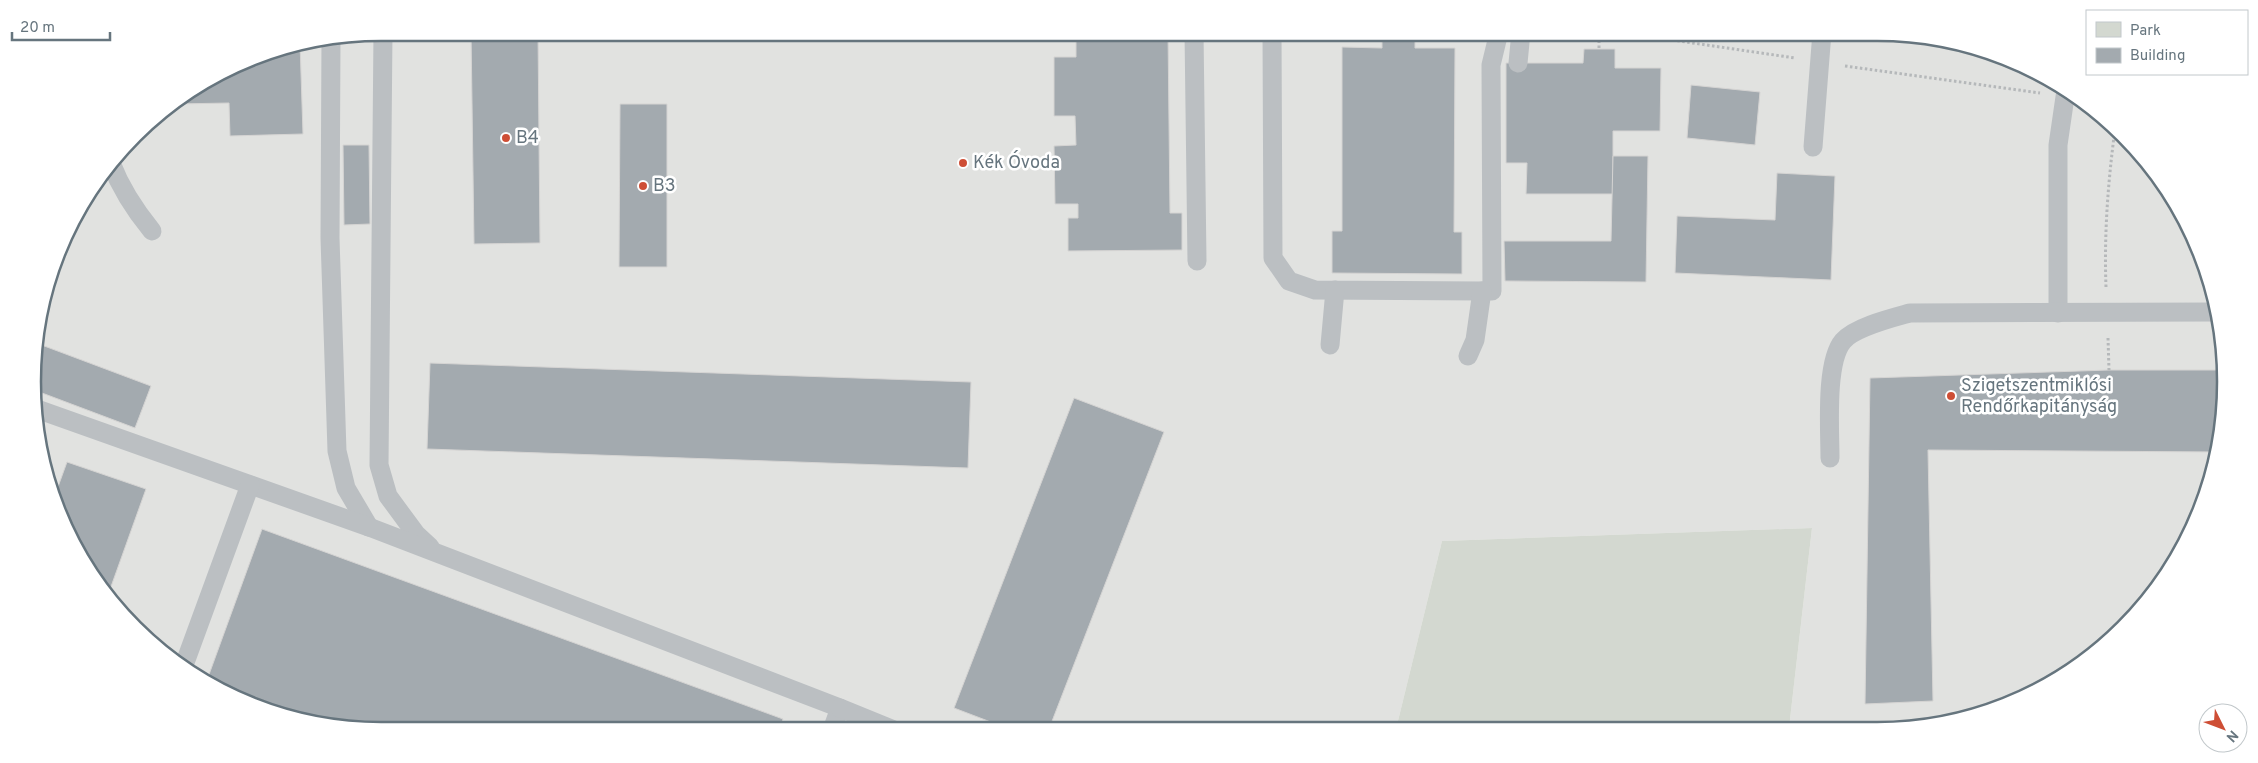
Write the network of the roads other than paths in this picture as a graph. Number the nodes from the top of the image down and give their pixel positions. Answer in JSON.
{"nodes":[{"id":1,"x":383,"y":41,"type":"edge"},
{"id":2,"x":1194,"y":41,"type":"edge"},
{"id":3,"x":1272,"y":41,"type":"edge"},
{"id":4,"x":1497,"y":41,"type":"edge"},
{"id":5,"x":1519,"y":41,"type":"edge"},
{"id":6,"x":1821,"y":41,"type":"edge"},
{"id":7,"x":331,"y":45,"type":"edge"},
{"id":8,"x":1518,"y":63,"type":"dead end"},
{"id":9,"x":2064,"y":98,"type":"edge"},
{"id":10,"x":1813,"y":147,"type":"dead end"},
{"id":11,"x":114,"y":172,"type":"edge"},
{"id":12,"x":152,"y":231,"type":"dead end"},
{"id":13,"x":1197,"y":261,"type":"dead end"},
{"id":14,"x":1335,"y":290,"type":"junction"},
{"id":15,"x":1482,"y":291,"type":"junction"},
{"id":16,"x":2209,"y":312,"type":"edge"},
{"id":17,"x":2058,"y":313,"type":"junction"},
{"id":18,"x":1330,"y":345,"type":"dead end"},
{"id":19,"x":1468,"y":356,"type":"dead end"},
{"id":20,"x":43,"y":411,"type":"edge"},
{"id":21,"x":1830,"y":458,"type":"dead end"},
{"id":22,"x":250,"y":485,"type":"junction"},
{"id":23,"x":369,"y":527,"type":"junction"},
{"id":24,"x":436,"y":553,"type":"junction"},
{"id":25,"x":186,"y":660,"type":"edge"},
{"id":26,"x":840,"y":708,"type":"junction"},
{"id":27,"x":835,"y":722,"type":"edge"},
{"id":28,"x":874,"y":722,"type":"edge"}],
"edges":[{"from":1,"to":24,"type":"lane"},
{"from":2,"to":13,"type":"lane"},
{"from":3,"to":14,"type":"lane"},
{"from":4,"to":15,"type":"lane"},
{"from":5,"to":8,"type":"lane"},
{"from":6,"to":10,"type":"lane"},
{"from":7,"to":23,"type":"lane"},
{"from":9,"to":17,"type":"lane"},
{"from":11,"to":12,"type":"lane"},
{"from":14,"to":15,"type":"lane"},
{"from":14,"to":18,"type":"lane"},
{"from":15,"to":19,"type":"lane"},
{"from":16,"to":17,"type":"lane"},
{"from":17,"to":21,"type":"lane"},
{"from":20,"to":22,"type":"lane"},
{"from":22,"to":23,"type":"lane"},
{"from":22,"to":25,"type":"lane"},
{"from":23,"to":24,"type":"lane"},
{"from":24,"to":26,"type":"lane"},
{"from":26,"to":27,"type":"lane"},
{"from":26,"to":28,"type":"lane"}]}
